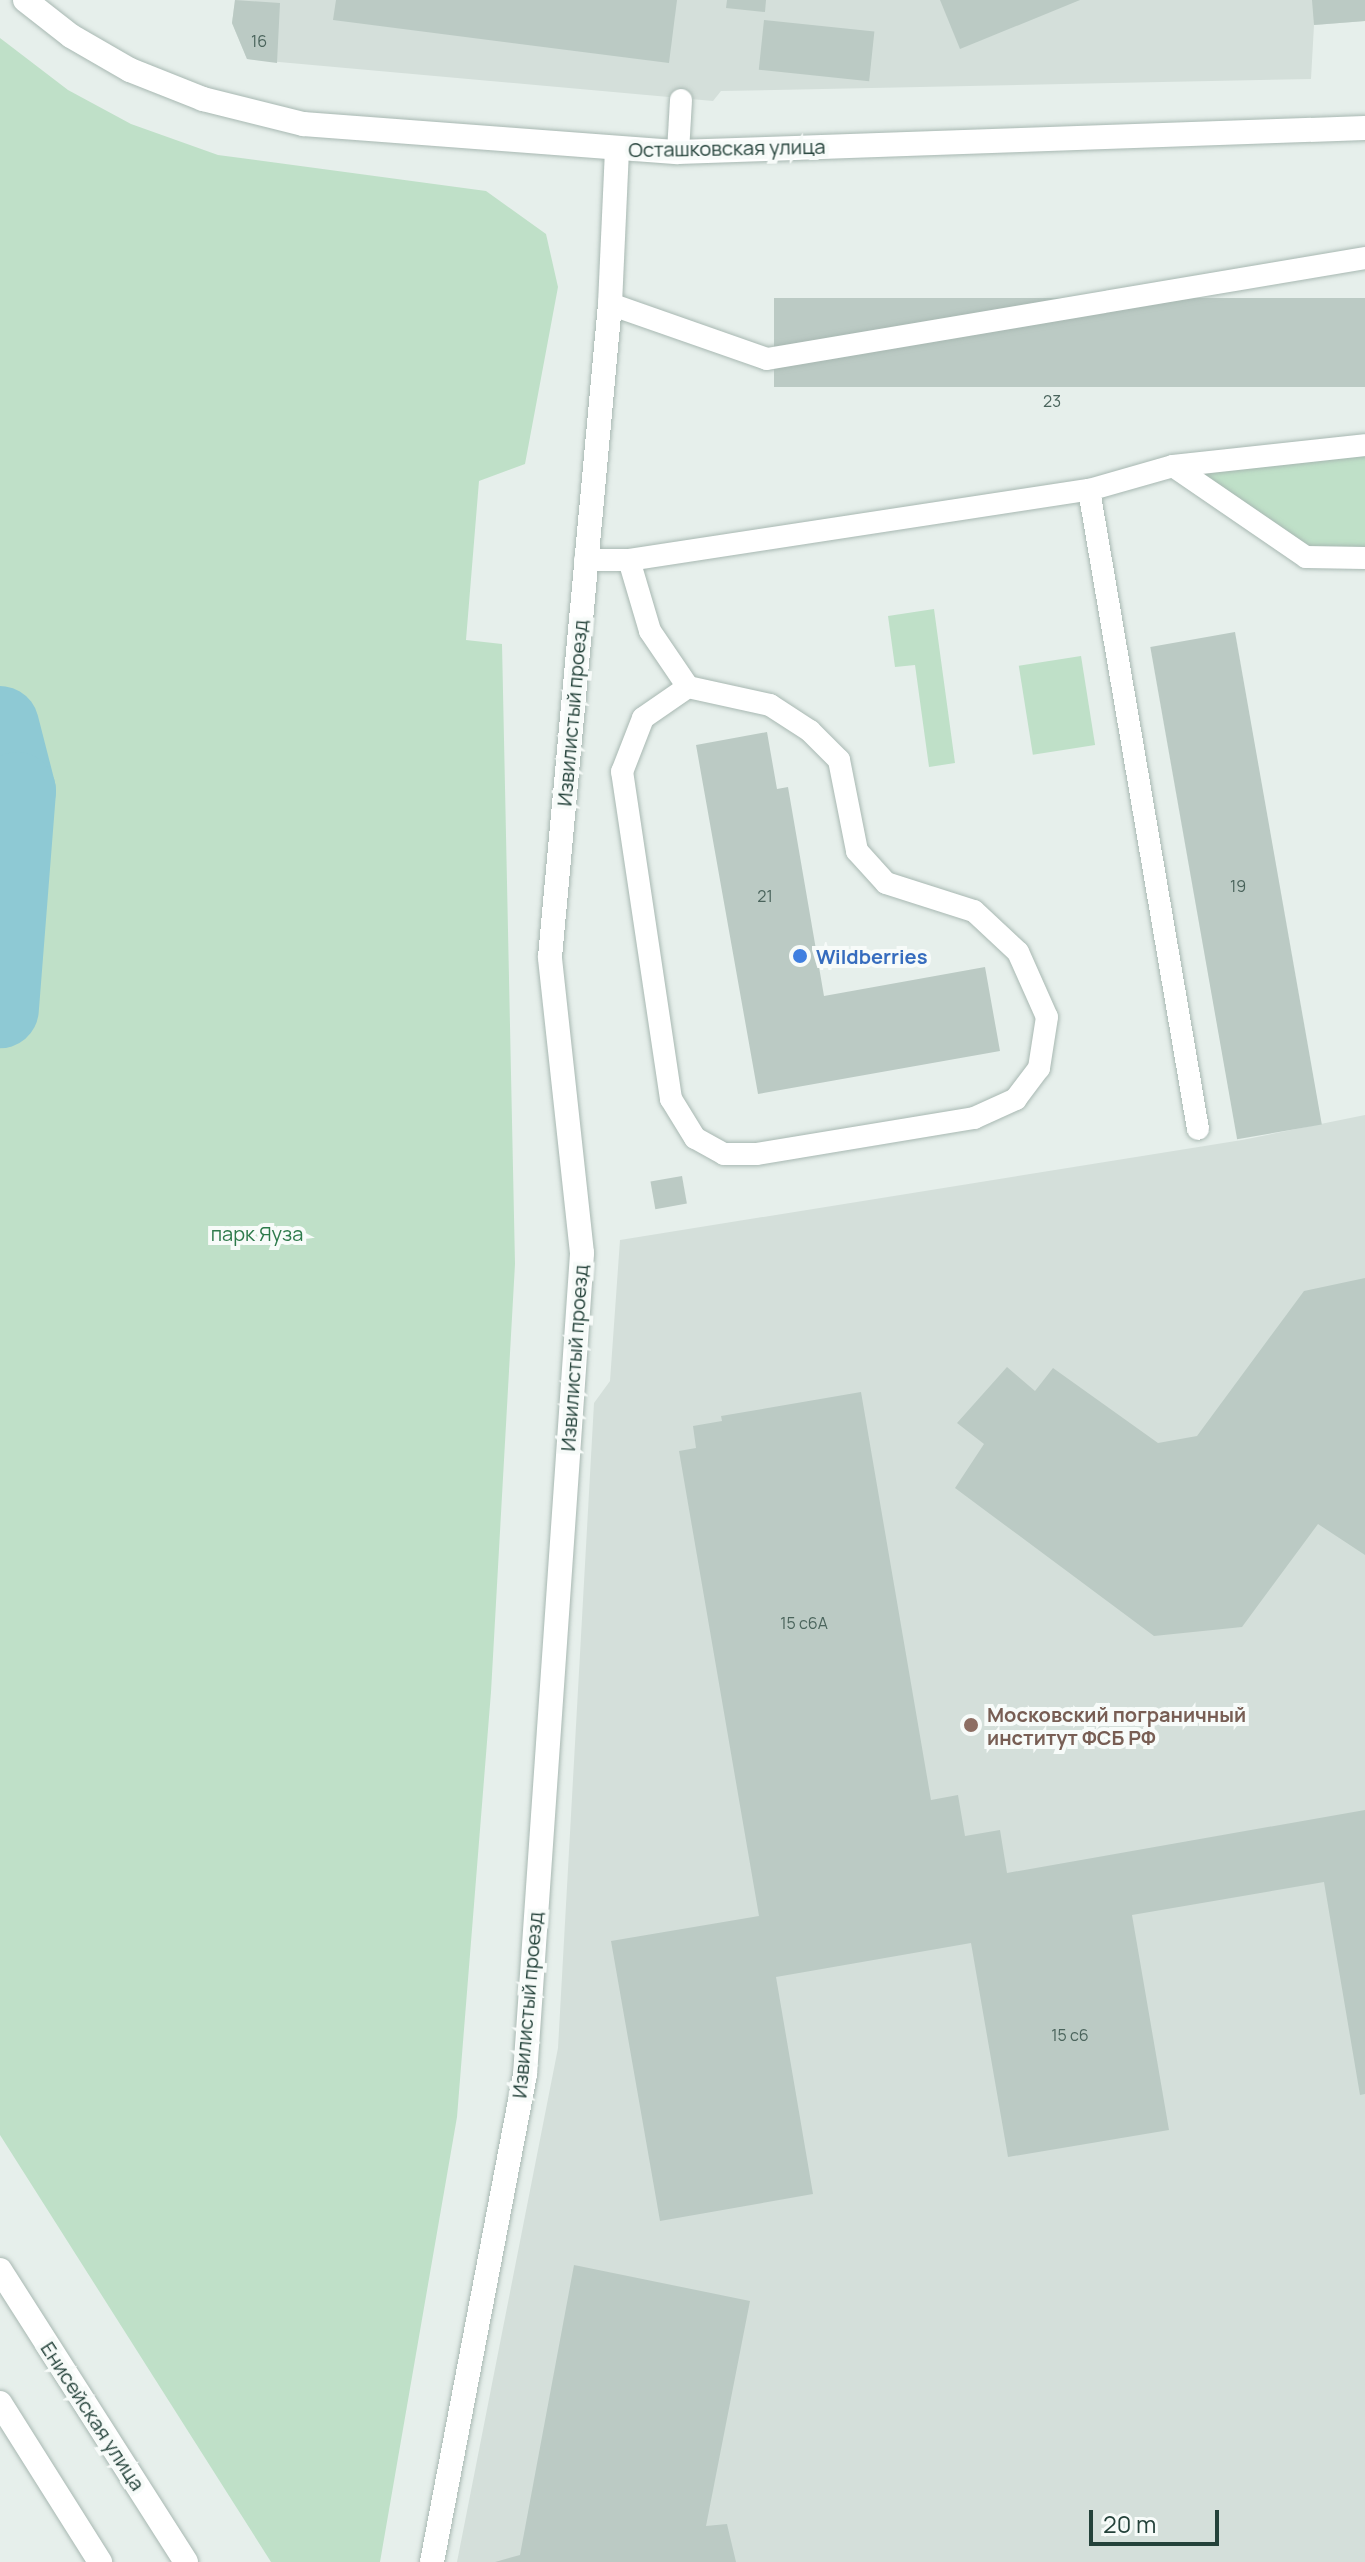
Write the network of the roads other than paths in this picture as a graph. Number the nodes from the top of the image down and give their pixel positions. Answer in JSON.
{"nodes":[{"id":1,"x":27,"y":2,"type":"edge"},
{"id":2,"x":681,"y":100,"type":"dead end"},
{"id":3,"x":1365,"y":128,"type":"edge"},
{"id":4,"x":617,"y":149,"type":"junction"},
{"id":5,"x":678,"y":152,"type":"junction"},
{"id":6,"x":1365,"y":258,"type":"edge"},
{"id":7,"x":610,"y":304,"type":"junction"},
{"id":8,"x":1365,"y":445,"type":"edge"},
{"id":9,"x":1173,"y":466,"type":"junction"},
{"id":10,"x":1089,"y":490,"type":"junction"},
{"id":11,"x":1365,"y":558,"type":"edge"},
{"id":12,"x":585,"y":560,"type":"junction"},
{"id":13,"x":629,"y":560,"type":"junction"},
{"id":14,"x":688,"y":687,"type":"junction"},
{"id":15,"x":1198,"y":1129,"type":"dead end"},
{"id":16,"x":0,"y":2270,"type":"edge"},
{"id":17,"x":0,"y":2403,"type":"edge"},
{"id":18,"x":100,"y":2562,"type":"edge"},
{"id":19,"x":186,"y":2562,"type":"edge"},
{"id":20,"x":432,"y":2562,"type":"edge"}],
"edges":[{"from":1,"to":4,"type":"street","name":"Осташковская улица"},
{"from":2,"to":5,"type":"lane"},
{"from":3,"to":5,"type":"street","name":"Осташковская улица"},
{"from":4,"to":5,"type":"street","name":"Осташковская улица"},
{"from":4,"to":7,"type":"street","name":"Извилистый проезд"},
{"from":6,"to":7,"type":"lane"},
{"from":7,"to":12,"type":"street","name":"Извилистый проезд"},
{"from":8,"to":9,"type":"lane"},
{"from":9,"to":10,"type":"lane"},
{"from":9,"to":11,"type":"lane"},
{"from":10,"to":13,"type":"lane"},
{"from":10,"to":15,"type":"lane"},
{"from":12,"to":13,"type":"lane"},
{"from":12,"to":20,"type":"street","name":"Извилистый проезд"},
{"from":13,"to":14,"type":"lane"},
{"from":14,"to":14,"type":"lane"},
{"from":16,"to":19,"type":"street","name":"Енисейская улица"},
{"from":17,"to":18,"type":"street"}]}
